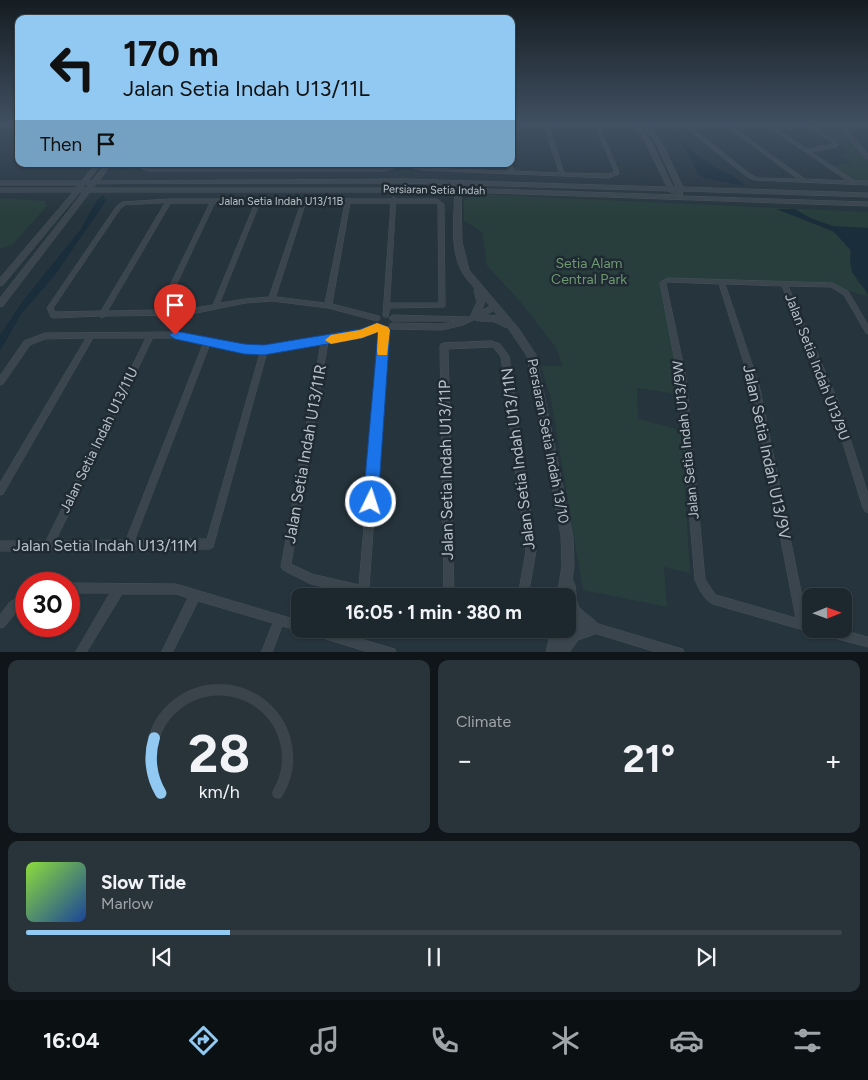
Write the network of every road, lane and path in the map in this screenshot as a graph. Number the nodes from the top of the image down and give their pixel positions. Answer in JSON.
{"nodes":[{"id":1,"x":556,"y":154,"type":"edge"},
{"id":2,"x":609,"y":154,"type":"edge"},
{"id":3,"x":655,"y":154,"type":"edge"},
{"id":4,"x":664,"y":154,"type":"edge"},
{"id":5,"x":722,"y":154,"type":"edge"},
{"id":6,"x":768,"y":154,"type":"edge"},
{"id":7,"x":813,"y":154,"type":"edge"},
{"id":8,"x":94,"y":167,"type":"edge"},
{"id":9,"x":96,"y":167,"type":"edge"},
{"id":10,"x":107,"y":167,"type":"edge"},
{"id":11,"x":108,"y":167,"type":"edge"},
{"id":12,"x":145,"y":167,"type":"edge"},
{"id":13,"x":184,"y":167,"type":"edge"},
{"id":14,"x":226,"y":167,"type":"edge"},
{"id":15,"x":268,"y":167,"type":"edge"},
{"id":16,"x":310,"y":167,"type":"edge"},
{"id":17,"x":352,"y":167,"type":"edge"},
{"id":18,"x":392,"y":167,"type":"edge"},
{"id":19,"x":415,"y":167,"type":"edge"},
{"id":20,"x":463,"y":167,"type":"edge"},
{"id":21,"x":511,"y":167,"type":"edge"},
{"id":22,"x":182,"y":170,"type":"junction"},
{"id":23,"x":224,"y":170,"type":"junction"},
{"id":24,"x":267,"y":170,"type":"junction"},
{"id":25,"x":464,"y":171,"type":"junction"},
{"id":26,"x":512,"y":172,"type":"junction"},
{"id":27,"x":562,"y":174,"type":"junction"},
{"id":28,"x":666,"y":177,"type":"junction"},
{"id":29,"x":674,"y":177,"type":"junction"},
{"id":30,"x":805,"y":181,"type":"junction"},
{"id":31,"x":53,"y":182,"type":"junction"},
{"id":32,"x":406,"y":182,"type":"junction"},
{"id":33,"x":854,"y":182,"type":"junction"},
{"id":34,"x":0,"y":183,"type":"edge"},
{"id":35,"x":84,"y":183,"type":"junction"},
{"id":36,"x":94,"y":183,"type":"junction"},
{"id":37,"x":121,"y":183,"type":"junction"},
{"id":38,"x":868,"y":183,"type":"edge"},
{"id":39,"x":649,"y":188,"type":"junction"},
{"id":40,"x":671,"y":189,"type":"junction"},
{"id":41,"x":0,"y":190,"type":"edge"},
{"id":42,"x":77,"y":190,"type":"junction"},
{"id":43,"x":88,"y":190,"type":"junction"},
{"id":44,"x":114,"y":190,"type":"junction"},
{"id":45,"x":438,"y":190,"type":"junction"},
{"id":46,"x":458,"y":190,"type":"junction"},
{"id":47,"x":698,"y":190,"type":"junction"},
{"id":48,"x":42,"y":191,"type":"junction"},
{"id":49,"x":476,"y":191,"type":"junction"},
{"id":50,"x":680,"y":193,"type":"junction"},
{"id":51,"x":868,"y":195,"type":"edge"},
{"id":52,"x":348,"y":200,"type":"junction"},
{"id":53,"x":394,"y":200,"type":"junction"},
{"id":54,"x":169,"y":201,"type":"junction"},
{"id":55,"x":213,"y":201,"type":"junction"},
{"id":56,"x":258,"y":201,"type":"junction"},
{"id":57,"x":304,"y":201,"type":"junction"},
{"id":58,"x":458,"y":203,"type":"junction"},
{"id":59,"x":868,"y":204,"type":"edge"},
{"id":60,"x":76,"y":205,"type":"junction"},
{"id":61,"x":58,"y":215,"type":"junction"},
{"id":62,"x":721,"y":281,"type":"junction"},
{"id":63,"x":0,"y":283,"type":"edge"},
{"id":64,"x":784,"y":283,"type":"junction"},
{"id":65,"x":476,"y":286,"type":"junction"},
{"id":66,"x":272,"y":299,"type":"junction"},
{"id":67,"x":0,"y":304,"type":"edge"},
{"id":68,"x":216,"y":306,"type":"junction"},
{"id":69,"x":328,"y":306,"type":"junction"},
{"id":70,"x":387,"y":306,"type":"junction"},
{"id":71,"x":495,"y":308,"type":"junction"},
{"id":72,"x":160,"y":313,"type":"junction"},
{"id":73,"x":102,"y":315,"type":"junction"},
{"id":74,"x":389,"y":316,"type":"junction"},
{"id":75,"x":377,"y":318,"type":"junction"},
{"id":76,"x":470,"y":318,"type":"junction"},
{"id":77,"x":384,"y":328,"type":"junction"},
{"id":78,"x":516,"y":331,"type":"junction"},
{"id":79,"x":868,"y":331,"type":"edge"},
{"id":80,"x":91,"y":336,"type":"junction"},
{"id":81,"x":150,"y":336,"type":"junction"},
{"id":82,"x":325,"y":341,"type":"junction"},
{"id":83,"x":208,"y":343,"type":"junction"},
{"id":84,"x":446,"y":345,"type":"joint"},
{"id":85,"x":264,"y":350,"type":"junction"},
{"id":86,"x":0,"y":382,"type":"edge"},
{"id":87,"x":0,"y":491,"type":"edge"},
{"id":88,"x":868,"y":508,"type":"edge"},
{"id":89,"x":128,"y":544,"type":"junction"},
{"id":90,"x":49,"y":545,"type":"junction"},
{"id":91,"x":0,"y":546,"type":"edge"},
{"id":92,"x":568,"y":566,"type":"junction"},
{"id":93,"x":80,"y":588,"type":"edge"},
{"id":94,"x":351,"y":588,"type":"edge"},
{"id":95,"x":364,"y":588,"type":"edge"},
{"id":96,"x":449,"y":588,"type":"edge"},
{"id":97,"x":524,"y":588,"type":"edge"},
{"id":98,"x":564,"y":588,"type":"edge"},
{"id":99,"x":118,"y":590,"type":"junction"},
{"id":100,"x":195,"y":595,"type":"junction"},
{"id":101,"x":802,"y":603,"type":"edge"},
{"id":102,"x":15,"y":605,"type":"edge"},
{"id":103,"x":279,"y":620,"type":"junction"},
{"id":104,"x":291,"y":623,"type":"edge"},
{"id":105,"x":576,"y":623,"type":"edge"},
{"id":106,"x":0,"y":624,"type":"edge"},
{"id":107,"x":802,"y":625,"type":"edge"},
{"id":108,"x":593,"y":628,"type":"junction"},
{"id":109,"x":335,"y":638,"type":"edge"},
{"id":110,"x":556,"y":638,"type":"edge"},
{"id":111,"x":852,"y":638,"type":"edge"},
{"id":112,"x":868,"y":642,"type":"edge"},
{"id":113,"x":365,"y":649,"type":"edge"},
{"id":114,"x":80,"y":652,"type":"edge"},
{"id":115,"x":166,"y":652,"type":"edge"},
{"id":116,"x":266,"y":652,"type":"edge"},
{"id":117,"x":391,"y":652,"type":"edge"},
{"id":118,"x":554,"y":652,"type":"edge"},
{"id":119,"x":561,"y":652,"type":"edge"},
{"id":120,"x":679,"y":652,"type":"edge"}],
"edges":[{"from":1,"to":27,"type":"street"},
{"from":2,"to":27,"type":"street"},
{"from":3,"to":28,"type":"street"},
{"from":4,"to":29,"type":"street"},
{"from":5,"to":30,"type":"street"},
{"from":6,"to":30,"type":"street"},
{"from":7,"to":33,"type":"street"},
{"from":8,"to":31,"type":"street"},
{"from":9,"to":35,"type":"street"},
{"from":10,"to":36,"type":"street"},
{"from":11,"to":37,"type":"street"},
{"from":12,"to":22,"type":"street"},
{"from":13,"to":22,"type":"street"},
{"from":14,"to":23,"type":"street"},
{"from":15,"to":24,"type":"street"},
{"from":16,"to":17,"type":"street"},
{"from":16,"to":24,"type":"street"},
{"from":17,"to":18,"type":"street"},
{"from":19,"to":25,"type":"street"},
{"from":20,"to":25,"type":"street"},
{"from":21,"to":26,"type":"street"},
{"from":22,"to":23,"type":"street"},
{"from":23,"to":24,"type":"street"},
{"from":25,"to":26,"type":"street"},
{"from":26,"to":27,"type":"street"},
{"from":28,"to":39,"type":"street"},
{"from":28,"to":40,"type":"street"},
{"from":29,"to":47,"type":"street"},
{"from":29,"to":50,"type":"street"},
{"from":30,"to":33,"type":"street"},
{"from":31,"to":34,"type":"street","name":"Persiaran Setia Indah"},
{"from":31,"to":35,"type":"street","name":"Persiaran Setia Indah"},
{"from":32,"to":37,"type":"street","name":"Persiaran Setia Indah"},
{"from":32,"to":39,"type":"street","name":"Persiaran Setia Indah"},
{"from":32,"to":46,"type":"street"},
{"from":33,"to":38,"type":"street"},
{"from":35,"to":36,"type":"street","name":"Persiaran Setia Indah"},
{"from":35,"to":42,"type":"street"},
{"from":36,"to":37,"type":"street","name":"Persiaran Setia Indah"},
{"from":36,"to":43,"type":"street"},
{"from":39,"to":40,"type":"street","name":"Persiaran Setia Indah"},
{"from":40,"to":50,"type":"street"},
{"from":41,"to":48,"type":"street","name":"Persiaran Setia Indah"},
{"from":42,"to":43,"type":"street","name":"Persiaran Setia Indah"},
{"from":42,"to":48,"type":"street","name":"Persiaran Setia Indah"},
{"from":42,"to":61,"type":"street"},
{"from":43,"to":44,"type":"street","name":"Persiaran Setia Indah"},
{"from":43,"to":60,"type":"street"},
{"from":44,"to":45,"type":"street","name":"Persiaran Setia Indah"},
{"from":44,"to":60,"type":"street"},
{"from":45,"to":46,"type":"street","name":"Persiaran Setia Indah"},
{"from":45,"to":58,"type":"street"},
{"from":46,"to":49,"type":"street","name":"Persiaran Setia Indah"},
{"from":46,"to":58,"type":"street","name":"Persiaran Setia Indah 13/10"},
{"from":47,"to":50,"type":"street","name":"Persiaran Setia Indah"},
{"from":47,"to":51,"type":"street","name":"Persiaran Setia Indah"},
{"from":48,"to":61,"type":"street"},
{"from":49,"to":50,"type":"street","name":"Persiaran Setia Indah"},
{"from":49,"to":58,"type":"street"},
{"from":50,"to":59,"type":"street","name":"Persiaran Setia Indah"},
{"from":52,"to":53,"type":"street","name":"Jalan Setia Indah U13/11B"},
{"from":52,"to":57,"type":"street","name":"Jalan Setia Indah U13/11B"},
{"from":52,"to":69,"type":"street"},
{"from":53,"to":70,"type":"street"},
{"from":53,"to":70,"type":"street","name":"Jalan Setia Indah U13/11B"},
{"from":54,"to":55,"type":"street","name":"Jalan Setia Indah U13/11B"},
{"from":54,"to":73,"type":"street"},
{"from":54,"to":73,"type":"street","name":"Jalan Setia Indah U13/11B"},
{"from":55,"to":56,"type":"street","name":"Jalan Setia Indah U13/11B"},
{"from":55,"to":72,"type":"street"},
{"from":56,"to":57,"type":"street","name":"Jalan Setia Indah U13/11B"},
{"from":56,"to":68,"type":"street"},
{"from":57,"to":66,"type":"street"},
{"from":58,"to":65,"type":"street","name":"Persiaran Setia Indah 13/10"},
{"from":60,"to":67,"type":"street"},
{"from":61,"to":63,"type":"street"},
{"from":62,"to":64,"type":"street"},
{"from":62,"to":101,"type":"street","name":"Jalan Setia Indah U13/9V"},
{"from":62,"to":107,"type":"street","name":"Jalan Setia Indah U13/9W"},
{"from":64,"to":79,"type":"street"},
{"from":64,"to":88,"type":"street","name":"Jalan Setia Indah U13/9U"},
{"from":65,"to":71,"type":"street","name":"Persiaran Setia Indah 13/10"},
{"from":65,"to":76,"type":"street"},
{"from":66,"to":68,"type":"street"},
{"from":66,"to":69,"type":"street"},
{"from":68,"to":72,"type":"street"},
{"from":69,"to":75,"type":"street"},
{"from":70,"to":74,"type":"street"},
{"from":71,"to":76,"type":"street"},
{"from":71,"to":78,"type":"street","name":"Persiaran Setia Indah 13/10"},
{"from":72,"to":73,"type":"street"},
{"from":74,"to":75,"type":"street"},
{"from":74,"to":76,"type":"street"},
{"from":74,"to":77,"type":"street"},
{"from":75,"to":77,"type":"street"},
{"from":76,"to":77,"type":"street"},
{"from":76,"to":78,"type":"street"},
{"from":77,"to":82,"type":"street"},
{"from":77,"to":95,"type":"street"},
{"from":78,"to":92,"type":"street","name":"Persiaran Setia Indah 13/10"},
{"from":80,"to":81,"type":"street"},
{"from":80,"to":86,"type":"street"},
{"from":80,"to":87,"type":"street"},
{"from":81,"to":83,"type":"street"},
{"from":81,"to":90,"type":"street","name":"Jalan Setia Indah U13/11U"},
{"from":82,"to":85,"type":"street"},
{"from":82,"to":94,"type":"street","name":"Jalan Setia Indah U13/11R"},
{"from":83,"to":85,"type":"street"},
{"from":83,"to":89,"type":"street"},
{"from":84,"to":96,"type":"street","name":"Jalan Setia Indah U13/11P"},
{"from":84,"to":97,"type":"street","name":"Jalan Setia Indah U13/11N"},
{"from":85,"to":89,"type":"street","name":"Jalan Setia Indah U13/11M"},
{"from":89,"to":90,"type":"street","name":"Jalan Setia Indah U13/11M"},
{"from":90,"to":91,"type":"street","name":"Jalan Setia Indah U13/11M"},
{"from":92,"to":98,"type":"street","name":"Persiaran Setia Indah 13/10"},
{"from":92,"to":108,"type":"street"},
{"from":93,"to":99,"type":"street"},
{"from":99,"to":100,"type":"street"},
{"from":99,"to":114,"type":"street"},
{"from":100,"to":103,"type":"street"},
{"from":100,"to":115,"type":"street"},
{"from":102,"to":106,"type":"street"},
{"from":103,"to":104,"type":"street"},
{"from":103,"to":116,"type":"street"},
{"from":105,"to":108,"type":"street"},
{"from":108,"to":119,"type":"street"},
{"from":108,"to":120,"type":"street"},
{"from":109,"to":113,"type":"street"},
{"from":110,"to":118,"type":"street"},
{"from":111,"to":112,"type":"street"},
{"from":113,"to":117,"type":"street"}]}
